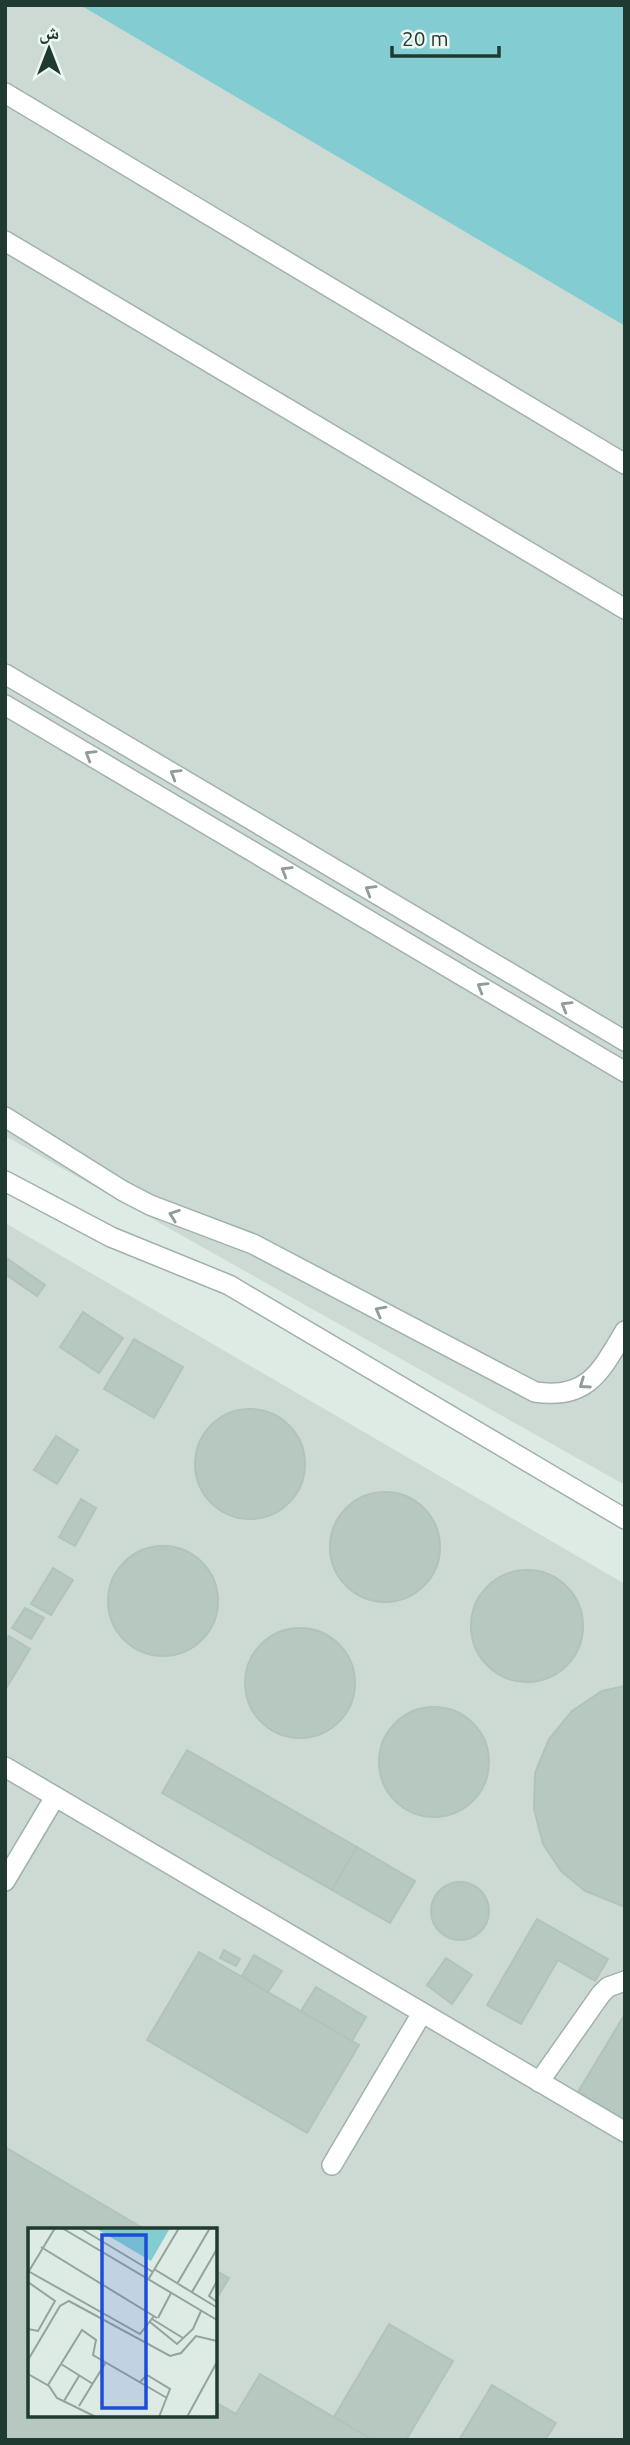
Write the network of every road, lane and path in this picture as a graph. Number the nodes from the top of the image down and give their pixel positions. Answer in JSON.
{"nodes":[{"id":1,"x":5,"y":93,"type":"edge"},
{"id":2,"x":5,"y":241,"type":"edge"},
{"id":3,"x":625,"y":464,"type":"edge"},
{"id":4,"x":625,"y":610,"type":"edge"},
{"id":5,"x":5,"y":674,"type":"edge"},
{"id":6,"x":5,"y":705,"type":"edge"},
{"id":7,"x":625,"y":1041,"type":"edge"},
{"id":8,"x":625,"y":1072,"type":"edge"},
{"id":9,"x":5,"y":1117,"type":"edge"},
{"id":10,"x":5,"y":1181,"type":"edge"},
{"id":11,"x":625,"y":1331,"type":"edge"},
{"id":12,"x":625,"y":1519,"type":"edge"},
{"id":13,"x":5,"y":1767,"type":"edge"},
{"id":14,"x":55,"y":1797,"type":"junction"},
{"id":15,"x":5,"y":1881,"type":"edge"},
{"id":16,"x":625,"y":1982,"type":"edge"},
{"id":17,"x":422,"y":2013,"type":"junction"},
{"id":18,"x":539,"y":2082,"type":"junction"},
{"id":19,"x":625,"y":2132,"type":"edge"},
{"id":20,"x":332,"y":2165,"type":"dead end"}],
"edges":[{"from":1,"to":3,"type":"lane"},
{"from":2,"to":4,"type":"lane"},
{"from":7,"to":5,"type":"lane","one_way":true},
{"from":8,"to":6,"type":"lane","one_way":true},
{"from":11,"to":9,"type":"lane","one_way":true},
{"from":10,"to":12,"type":"lane"},
{"from":13,"to":14,"type":"lane"},
{"from":14,"to":15,"type":"lane"},
{"from":14,"to":17,"type":"lane"},
{"from":16,"to":18,"type":"lane"},
{"from":17,"to":18,"type":"lane"},
{"from":17,"to":20,"type":"lane"},
{"from":18,"to":19,"type":"lane"}]}
